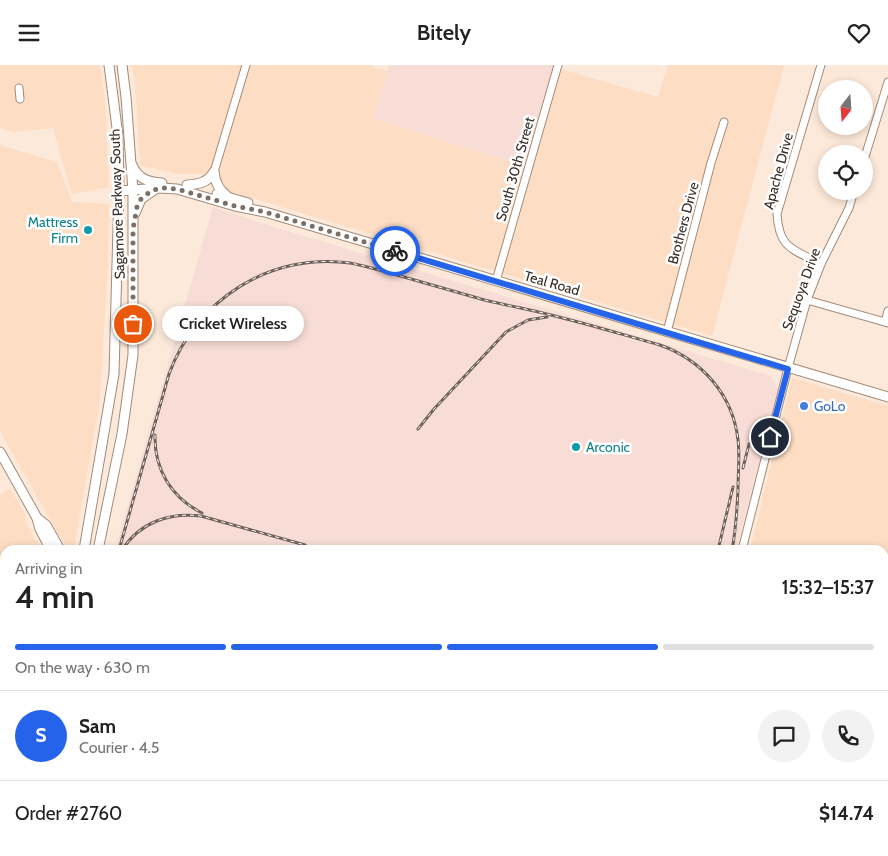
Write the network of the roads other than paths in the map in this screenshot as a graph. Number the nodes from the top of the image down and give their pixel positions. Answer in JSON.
{"nodes":[{"id":1,"x":109,"y":65,"type":"edge"},
{"id":2,"x":122,"y":65,"type":"edge"},
{"id":3,"x":246,"y":65,"type":"edge"},
{"id":4,"x":558,"y":65,"type":"edge"},
{"id":5,"x":821,"y":65,"type":"edge"},
{"id":6,"x":888,"y":82,"type":"edge"},
{"id":7,"x":19,"y":88,"type":"dead end"},
{"id":8,"x":20,"y":99,"type":"dead end"},
{"id":9,"x":724,"y":122,"type":"dead end"},
{"id":10,"x":869,"y":145,"type":"edge"},
{"id":11,"x":130,"y":163,"type":"junction"},
{"id":12,"x":214,"y":172,"type":"junction"},
{"id":13,"x":186,"y":185,"type":"junction"},
{"id":14,"x":161,"y":186,"type":"junction"},
{"id":15,"x":119,"y":191,"type":"junction"},
{"id":16,"x":132,"y":191,"type":"junction"},
{"id":17,"x":229,"y":197,"type":"junction"},
{"id":18,"x":851,"y":200,"type":"edge"},
{"id":19,"x":265,"y":212,"type":"junction"},
{"id":20,"x":133,"y":229,"type":"junction"},
{"id":21,"x":820,"y":264,"type":"junction"},
{"id":22,"x":496,"y":281,"type":"junction"},
{"id":23,"x":807,"y":300,"type":"junction"},
{"id":24,"x":888,"y":311,"type":"edge"},
{"id":25,"x":886,"y":323,"type":"edge"},
{"id":26,"x":667,"y":332,"type":"junction"},
{"id":27,"x":788,"y":369,"type":"junction"},
{"id":28,"x":888,"y":397,"type":"edge"},
{"id":29,"x":0,"y":451,"type":"edge"},
{"id":30,"x":86,"y":535,"type":"junction"},
{"id":31,"x":54,"y":545,"type":"edge"},
{"id":32,"x":80,"y":545,"type":"edge"},
{"id":33,"x":85,"y":545,"type":"edge"},
{"id":34,"x":99,"y":545,"type":"edge"},
{"id":35,"x":743,"y":545,"type":"edge"}],
"edges":[{"from":1,"to":15,"type":"main road","name":"Sagamore Parkway South"},
{"from":2,"to":11,"type":"main road","name":"Sagamore Parkway South"},
{"from":3,"to":12,"type":"street"},
{"from":4,"to":22,"type":"street","name":"South 30th Street"},
{"from":5,"to":21,"type":"street","name":"Apache Drive"},
{"from":6,"to":10,"type":"street"},
{"from":7,"to":8,"type":"street"},
{"from":9,"to":26,"type":"street","name":"Brothers Drive"},
{"from":11,"to":14,"type":"main road"},
{"from":11,"to":16,"type":"main road","name":"Sagamore Parkway South"},
{"from":12,"to":13,"type":"main road"},
{"from":12,"to":17,"type":"main road"},
{"from":13,"to":14,"type":"main road","name":"Teal Road"},
{"from":13,"to":17,"type":"main road","name":"Teal Road"},
{"from":14,"to":16,"type":"main road","name":"Teal Road"},
{"from":14,"to":19,"type":"main road","name":"Teal Road"},
{"from":14,"to":20,"type":"main road"},
{"from":15,"to":16,"type":"main road","name":"Teal Road"},
{"from":15,"to":30,"type":"main road","name":"Sagamore Parkway South"},
{"from":16,"to":20,"type":"main road","name":"Sagamore Parkway South"},
{"from":17,"to":19,"type":"main road","name":"Teal Road"},
{"from":18,"to":21,"type":"street","name":"Sequoya Drive"},
{"from":19,"to":22,"type":"main road","name":"Teal Road"},
{"from":20,"to":34,"type":"main road","name":"Sagamore Parkway South"},
{"from":21,"to":23,"type":"street","name":"Sequoya Drive"},
{"from":22,"to":26,"type":"main road","name":"Teal Road"},
{"from":23,"to":25,"type":"street"},
{"from":23,"to":27,"type":"street","name":"Sequoya Drive"},
{"from":24,"to":25,"type":"street"},
{"from":26,"to":27,"type":"main road","name":"Teal Road"},
{"from":27,"to":28,"type":"main road","name":"Teal Road"},
{"from":27,"to":35,"type":"street","name":"Sequoya Drive"},
{"from":29,"to":31,"type":"main road"},
{"from":30,"to":32,"type":"main road"},
{"from":30,"to":33,"type":"main road","name":"Sagamore Parkway South"}]}
